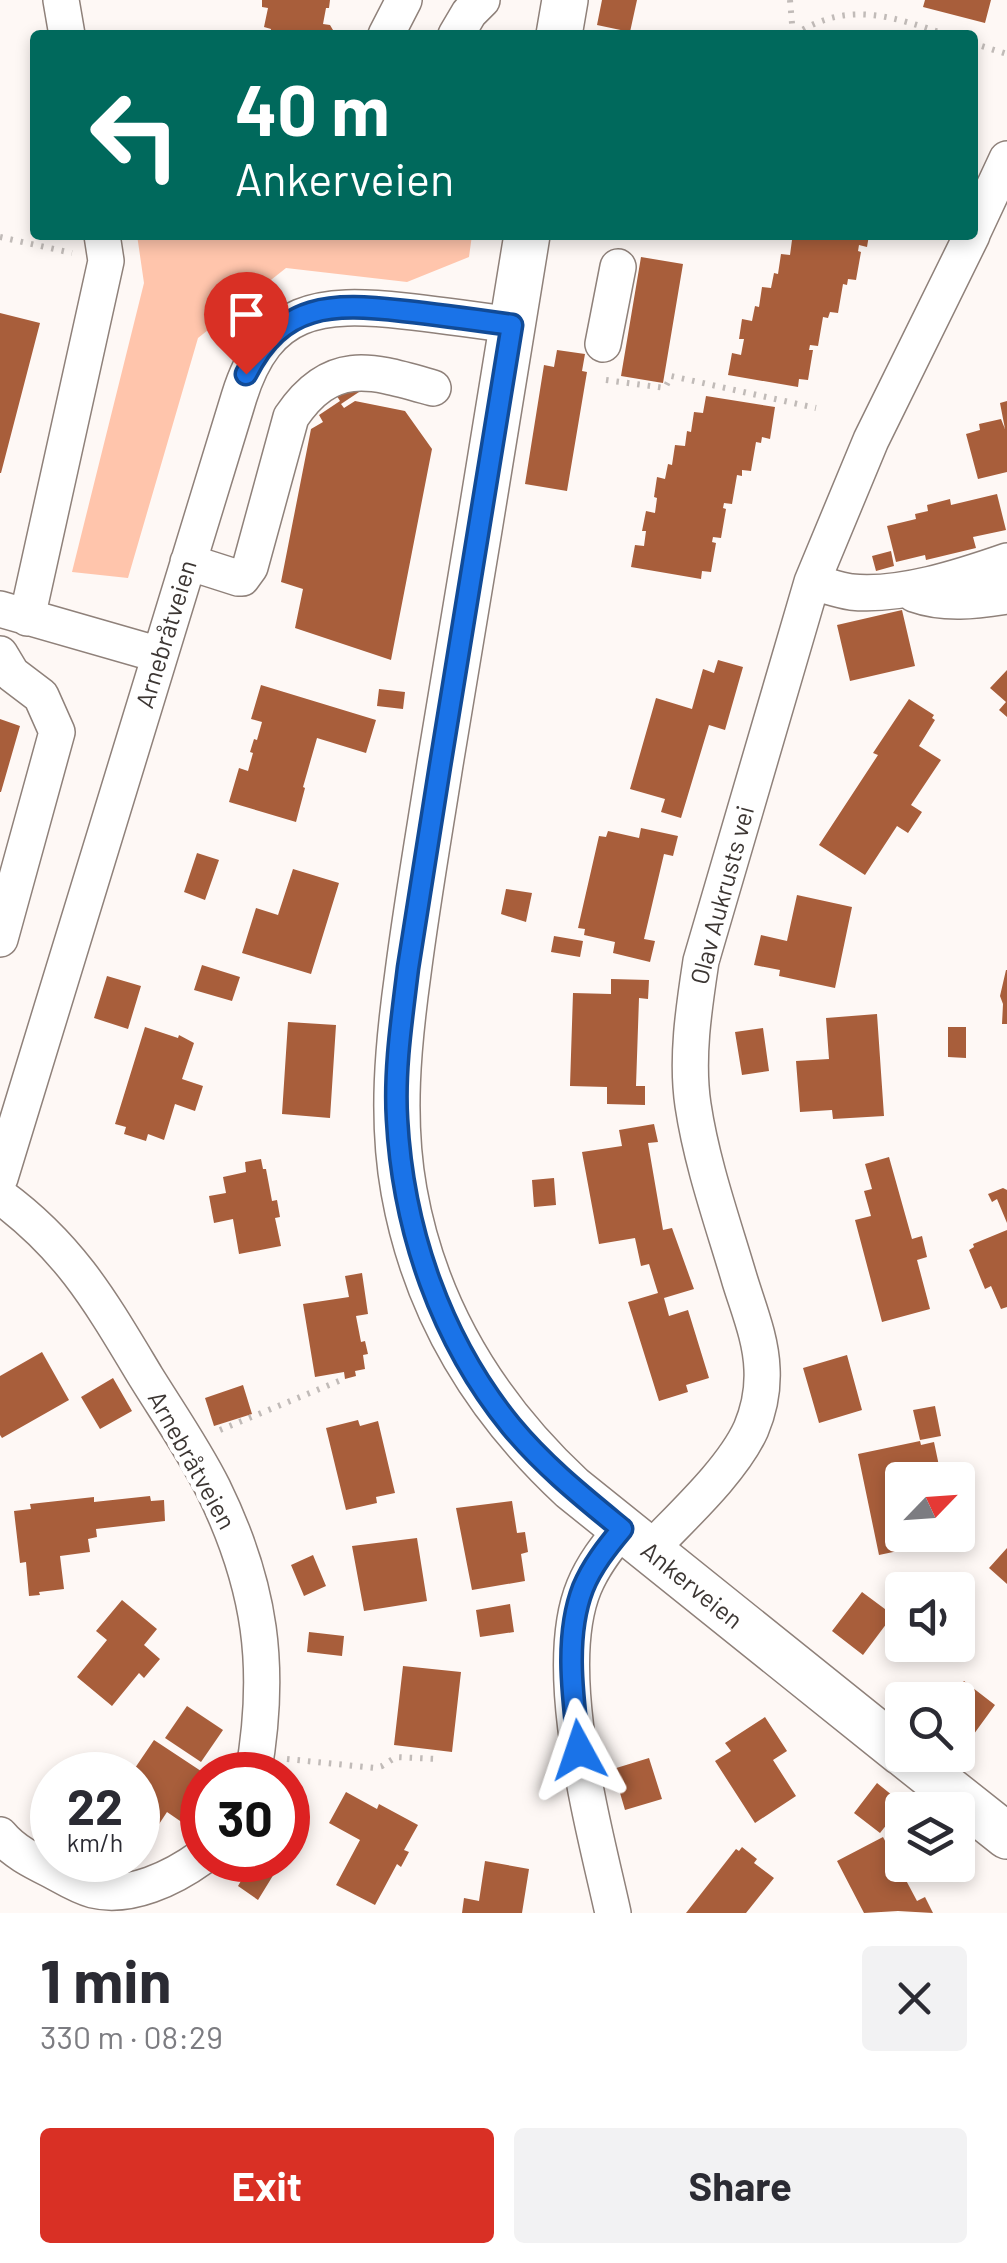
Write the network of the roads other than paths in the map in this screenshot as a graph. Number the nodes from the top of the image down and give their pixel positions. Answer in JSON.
{"nodes":[{"id":1,"x":61,"y":0,"type":"edge"},
{"id":2,"x":404,"y":0,"type":"edge"},
{"id":3,"x":482,"y":0,"type":"edge"},
{"id":4,"x":564,"y":0,"type":"edge"},
{"id":5,"x":66,"y":30,"type":"edge"},
{"id":6,"x":389,"y":30,"type":"edge"},
{"id":7,"x":459,"y":30,"type":"edge"},
{"id":8,"x":560,"y":30,"type":"edge"},
{"id":9,"x":1007,"y":159,"type":"edge"},
{"id":10,"x":978,"y":221,"type":"edge"},
{"id":11,"x":526,"y":240,"type":"edge"},
{"id":12,"x":969,"y":240,"type":"edge"},
{"id":13,"x":104,"y":248,"type":"edge"},
{"id":14,"x":618,"y":267,"type":"dead end"},
{"id":15,"x":512,"y":325,"type":"junction"},
{"id":16,"x":603,"y":344,"type":"dead end"},
{"id":17,"x":433,"y":388,"type":"dead end"},
{"id":18,"x":1007,"y":561,"type":"edge"},
{"id":19,"x":188,"y":562,"type":"junction"},
{"id":20,"x":812,"y":582,"type":"junction"},
{"id":21,"x":899,"y":589,"type":"junction"},
{"id":22,"x":1007,"y":596,"type":"edge"},
{"id":23,"x":14,"y":613,"type":"edge"},
{"id":24,"x":0,"y":654,"type":"edge"},
{"id":25,"x":160,"y":655,"type":"junction"},
{"id":26,"x":0,"y":940,"type":"edge"},
{"id":27,"x":0,"y":1178,"type":"edge"},
{"id":28,"x":0,"y":1196,"type":"edge"},
{"id":29,"x":635,"y":1540,"type":"junction"},
{"id":30,"x":885,"y":1739,"type":"edge"},
{"id":31,"x":257,"y":1752,"type":"edge"},
{"id":32,"x":927,"y":1772,"type":"edge"},
{"id":33,"x":0,"y":1835,"type":"edge"},
{"id":34,"x":1007,"y":1836,"type":"edge"},
{"id":35,"x":180,"y":1870,"type":"edge"},
{"id":36,"x":613,"y":1913,"type":"edge"}],
"edges":[{"from":1,"to":5,"type":"street"},
{"from":2,"to":6,"type":"street"},
{"from":3,"to":7,"type":"street"},
{"from":4,"to":8,"type":"main road"},
{"from":9,"to":10,"type":"street","name":"Olav Aukrusts vei"},
{"from":11,"to":15,"type":"main road","name":"Ankerveien"},
{"from":12,"to":20,"type":"street","name":"Olav Aukrusts vei"},
{"from":13,"to":23,"type":"street"},
{"from":14,"to":16,"type":"street"},
{"from":15,"to":19,"type":"street","name":"Arnebråtveien"},
{"from":15,"to":29,"type":"main road","name":"Ankerveien"},
{"from":17,"to":19,"type":"street"},
{"from":18,"to":21,"type":"street"},
{"from":19,"to":25,"type":"street","name":"Arnebråtveien"},
{"from":20,"to":21,"type":"street"},
{"from":20,"to":29,"type":"street","name":"Olav Aukrusts vei"},
{"from":21,"to":22,"type":"street"},
{"from":23,"to":25,"type":"street"},
{"from":24,"to":26,"type":"street"},
{"from":25,"to":27,"type":"street","name":"Arnebråtveien"},
{"from":28,"to":31,"type":"street","name":"Arnebråtveien"},
{"from":29,"to":30,"type":"main road","name":"Ankerveien"},
{"from":29,"to":36,"type":"street","name":"Olav Aukrusts vei"},
{"from":32,"to":34,"type":"main road","name":"Ankerveien"},
{"from":33,"to":35,"type":"street"}]}
